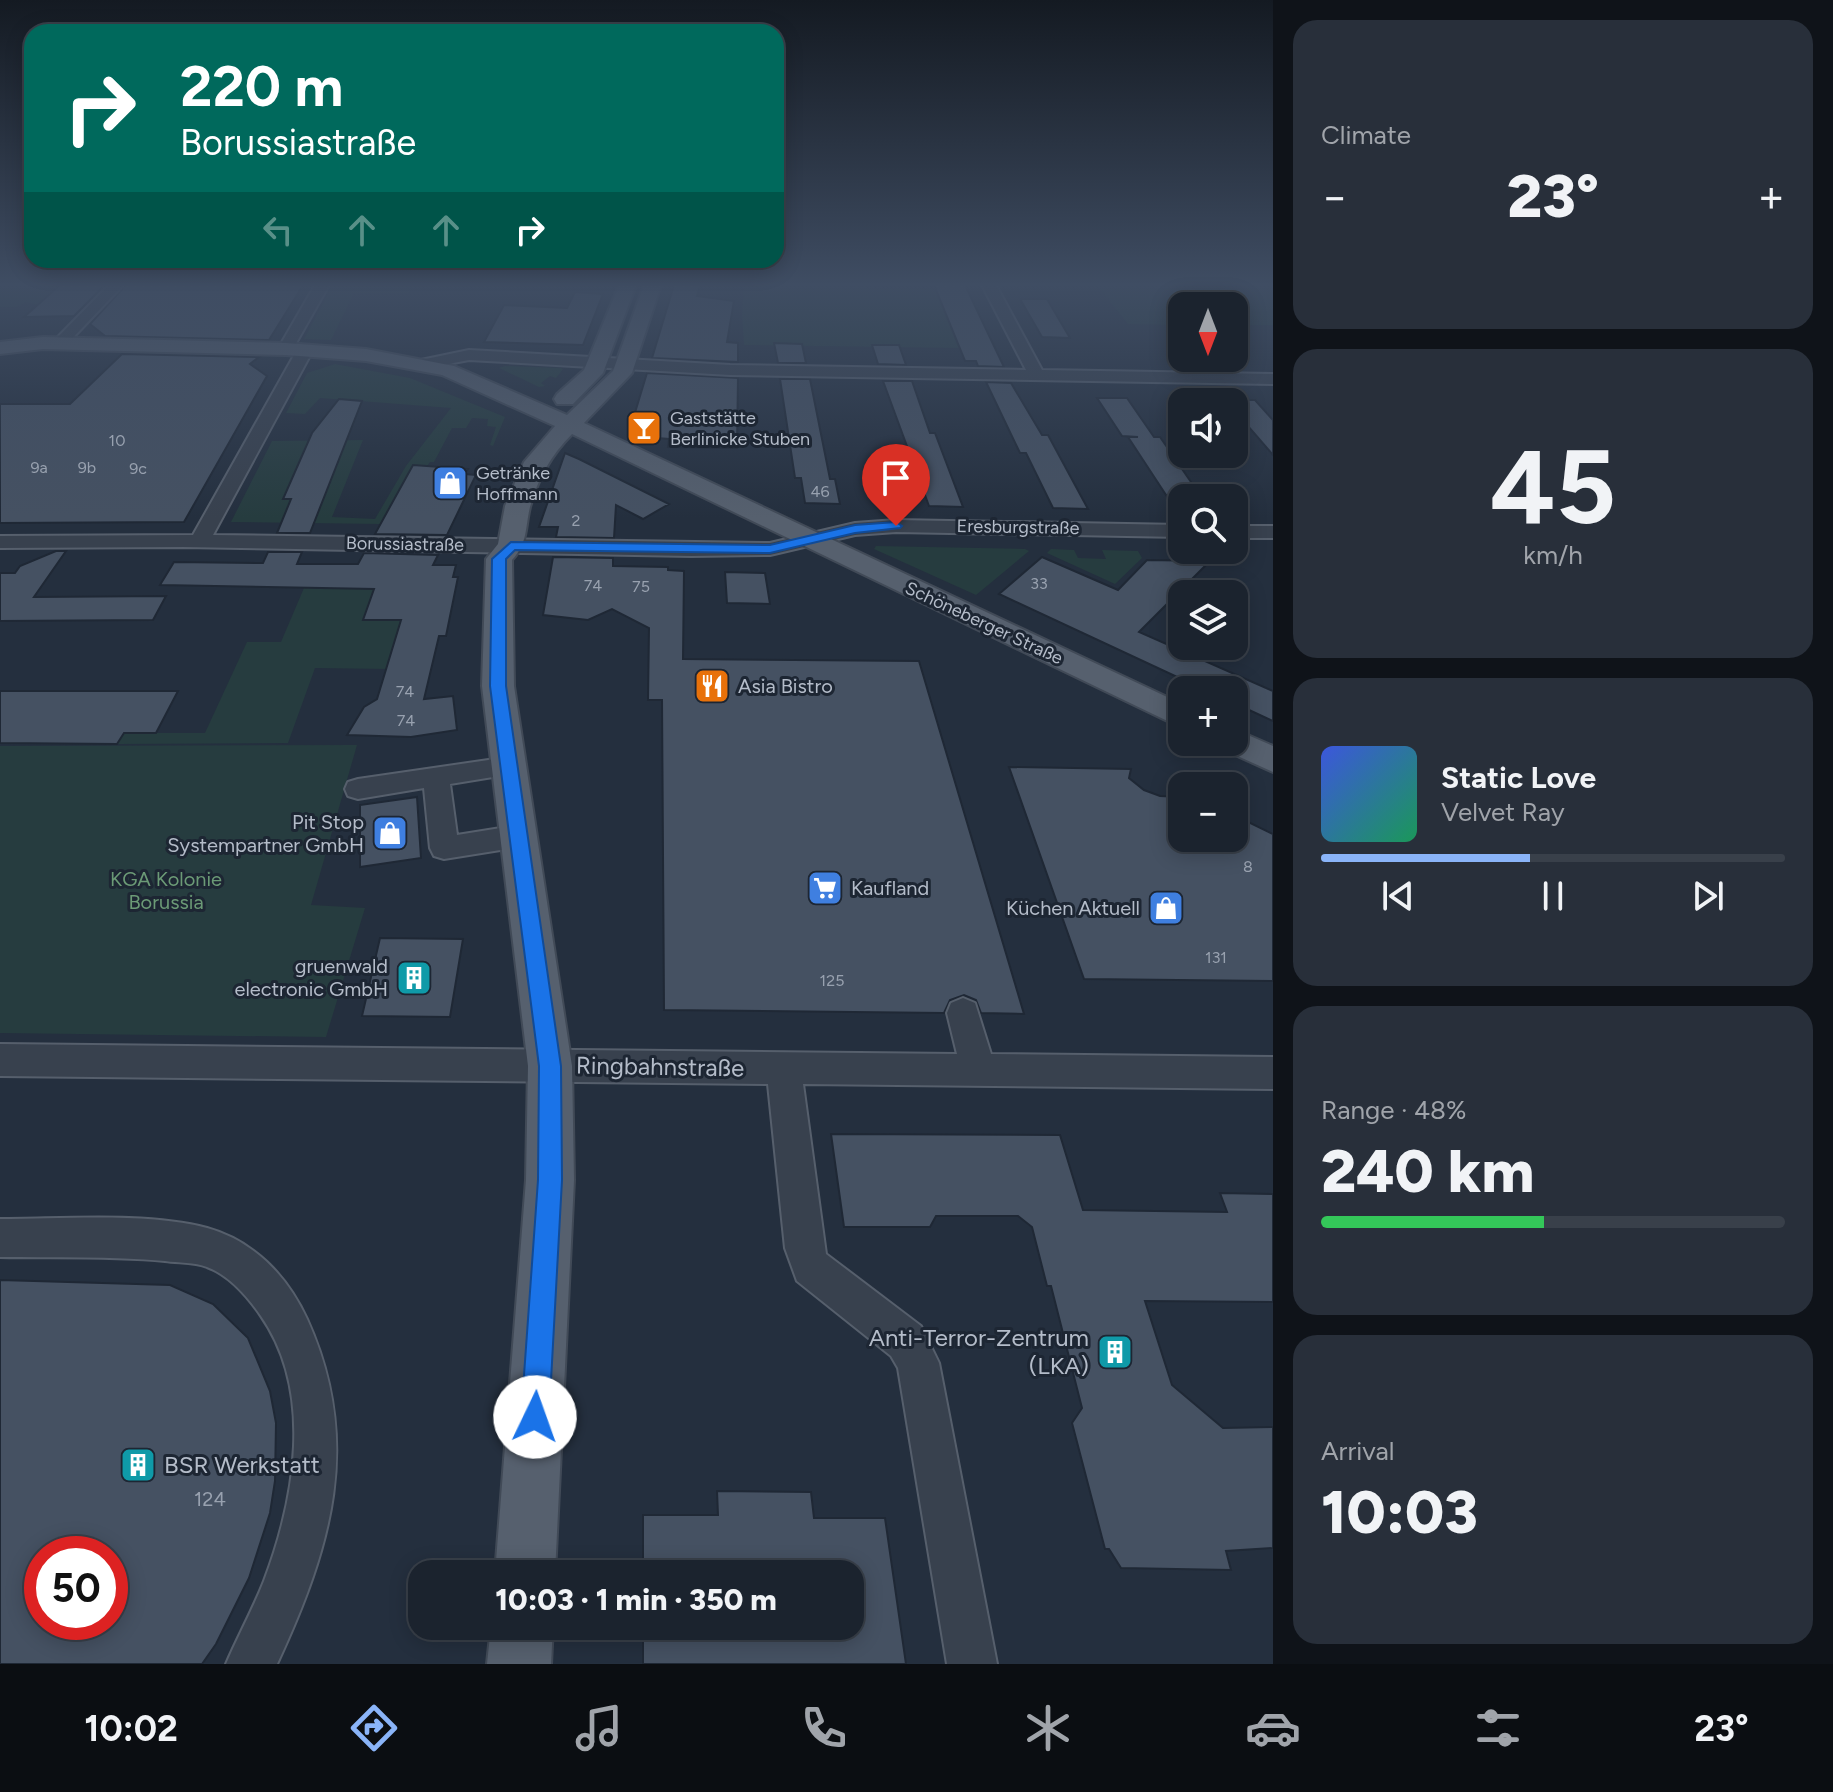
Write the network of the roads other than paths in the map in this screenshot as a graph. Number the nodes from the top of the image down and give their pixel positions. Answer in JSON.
{"nodes":[{"id":1,"x":290,"y":363,"type":"edge"},
{"id":2,"x":410,"y":363,"type":"edge"},
{"id":3,"x":429,"y":363,"type":"edge"},
{"id":4,"x":597,"y":363,"type":"edge"},
{"id":5,"x":620,"y":363,"type":"edge"},
{"id":6,"x":625,"y":363,"type":"junction"},
{"id":7,"x":1030,"y":363,"type":"edge"},
{"id":8,"x":422,"y":364,"type":"junction"},
{"id":9,"x":1037,"y":375,"type":"junction"},
{"id":10,"x":1273,"y":379,"type":"edge"},
{"id":11,"x":569,"y":425,"type":"junction"},
{"id":12,"x":534,"y":427,"type":"junction"},
{"id":13,"x":1168,"y":531,"type":"edge"},
{"id":14,"x":1248,"y":532,"type":"edge"},
{"id":15,"x":1273,"y":532,"type":"edge"},
{"id":16,"x":496,"y":538,"type":"junction"},
{"id":17,"x":808,"y":540,"type":"junction"},
{"id":18,"x":200,"y":541,"type":"junction"},
{"id":19,"x":0,"y":542,"type":"edge"},
{"id":20,"x":1168,"y":710,"type":"edge"},
{"id":21,"x":1248,"y":748,"type":"edge"},
{"id":22,"x":1273,"y":760,"type":"edge"},
{"id":23,"x":509,"y":766,"type":"junction"},
{"id":24,"x":436,"y":776,"type":"junction"},
{"id":25,"x":358,"y":789,"type":"dead end"},
{"id":26,"x":519,"y":836,"type":"junction"},
{"id":27,"x":963,"y":1013,"type":"dead end"},
{"id":28,"x":0,"y":1060,"type":"edge"},
{"id":29,"x":550,"y":1066,"type":"junction"},
{"id":30,"x":784,"y":1069,"type":"junction"},
{"id":31,"x":978,"y":1071,"type":"junction"},
{"id":32,"x":1273,"y":1073,"type":"edge"},
{"id":33,"x":0,"y":1238,"type":"edge"},
{"id":34,"x":526,"y":1560,"type":"edge"},
{"id":35,"x":521,"y":1640,"type":"edge"},
{"id":36,"x":251,"y":1664,"type":"edge"},
{"id":37,"x":519,"y":1664,"type":"edge"},
{"id":38,"x":972,"y":1664,"type":"edge"}],
"edges":[{"from":1,"to":18,"type":"street"},
{"from":2,"to":8,"type":"main road","name":"Schöneberger Straße"},
{"from":3,"to":8,"type":"street"},
{"from":4,"to":12,"type":"main road"},
{"from":5,"to":6,"type":"street"},
{"from":6,"to":9,"type":"street"},
{"from":6,"to":11,"type":"main road"},
{"from":7,"to":9,"type":"street"},
{"from":8,"to":12,"type":"main road","name":"Schöneberger Straße"},
{"from":9,"to":10,"type":"street"},
{"from":11,"to":12,"type":"main road","name":"Schöneberger Straße"},
{"from":11,"to":16,"type":"main road"},
{"from":11,"to":17,"type":"main road","name":"Schöneberger Straße"},
{"from":12,"to":16,"type":"main road"},
{"from":13,"to":17,"type":"street","name":"Eresburgstraße"},
{"from":14,"to":15,"type":"street"},
{"from":16,"to":17,"type":"street","name":"Borussiastraße"},
{"from":16,"to":18,"type":"street","name":"Borussiastraße"},
{"from":16,"to":23,"type":"main road"},
{"from":17,"to":20,"type":"main road","name":"Schöneberger Straße"},
{"from":18,"to":19,"type":"street","name":"Borussiastraße"},
{"from":21,"to":22,"type":"main road"},
{"from":23,"to":24,"type":"street"},
{"from":23,"to":26,"type":"main road"},
{"from":24,"to":25,"type":"street"},
{"from":24,"to":26,"type":"street"},
{"from":26,"to":29,"type":"main road"},
{"from":27,"to":31,"type":"street"},
{"from":28,"to":29,"type":"street","name":"Ringbahnstraße"},
{"from":29,"to":30,"type":"street","name":"Ringbahnstraße"},
{"from":29,"to":34,"type":"main road"},
{"from":30,"to":31,"type":"street","name":"Ringbahnstraße"},
{"from":30,"to":38,"type":"street"},
{"from":31,"to":32,"type":"street","name":"Ringbahnstraße"},
{"from":33,"to":36,"type":"street"},
{"from":35,"to":37,"type":"main road"}]}
